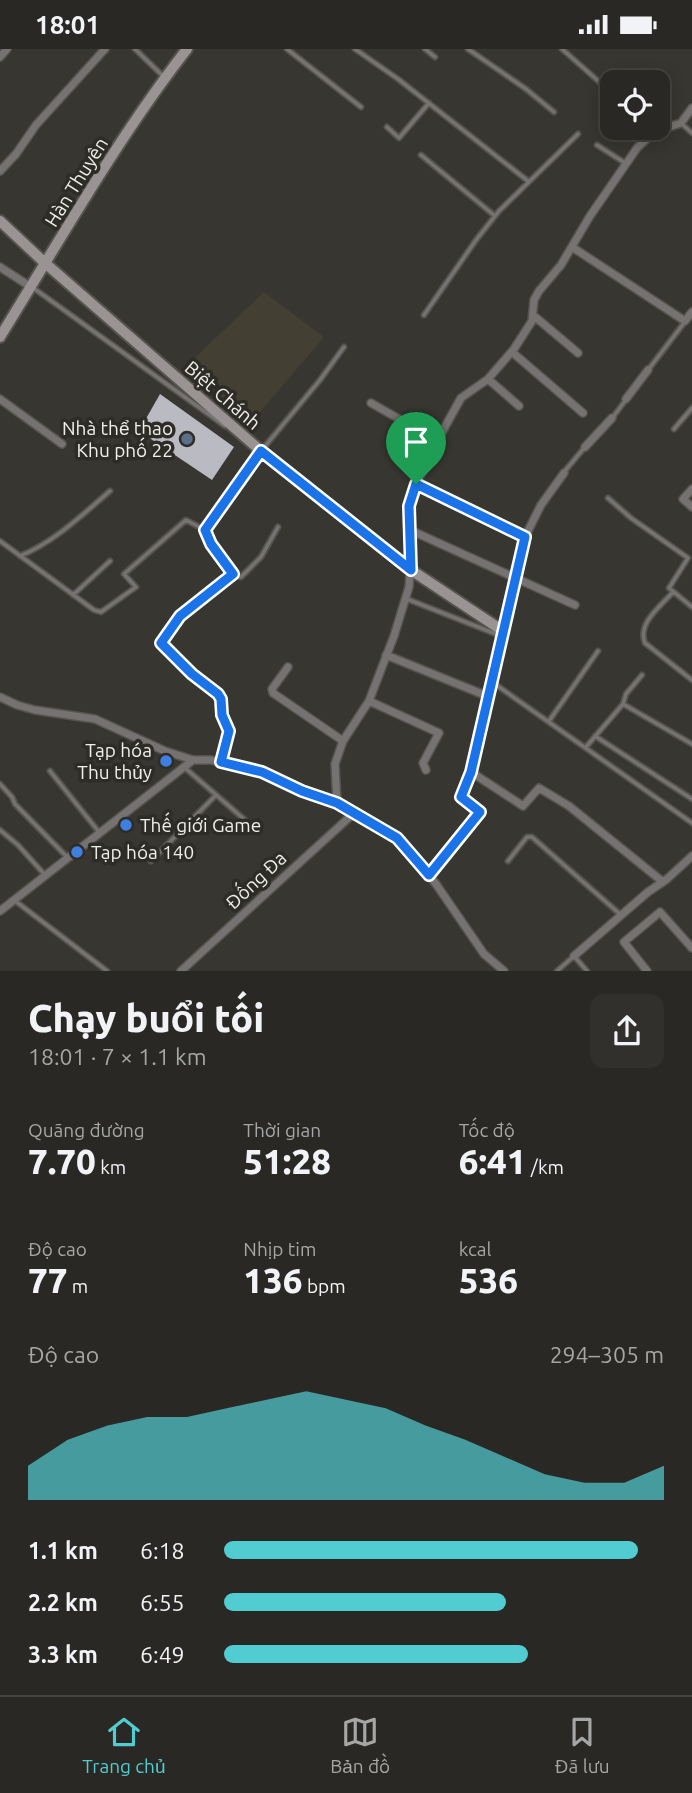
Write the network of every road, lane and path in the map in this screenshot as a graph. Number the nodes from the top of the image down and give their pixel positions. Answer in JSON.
{"nodes":[{"id":1,"x":7,"y":49,"type":"edge"},
{"id":2,"x":105,"y":49,"type":"edge"},
{"id":3,"x":135,"y":49,"type":"edge"},
{"id":4,"x":187,"y":49,"type":"edge"},
{"id":5,"x":287,"y":49,"type":"edge"},
{"id":6,"x":355,"y":49,"type":"edge"},
{"id":7,"x":425,"y":49,"type":"edge"},
{"id":8,"x":468,"y":49,"type":"edge"},
{"id":9,"x":562,"y":49,"type":"edge"},
{"id":10,"x":0,"y":57,"type":"edge"},
{"id":11,"x":435,"y":57,"type":"dead end"},
{"id":12,"x":165,"y":78,"type":"junction"},
{"id":13,"x":600,"y":83,"type":"edge"},
{"id":14,"x":429,"y":103,"type":"junction"},
{"id":15,"x":361,"y":107,"type":"dead end"},
{"id":16,"x":692,"y":108,"type":"edge"},
{"id":17,"x":554,"y":112,"type":"dead end"},
{"id":18,"x":681,"y":123,"type":"junction"},
{"id":19,"x":387,"y":127,"type":"dead end"},
{"id":20,"x":692,"y":133,"type":"edge"},
{"id":21,"x":578,"y":134,"type":"dead end"},
{"id":22,"x":597,"y":145,"type":"dead end"},
{"id":23,"x":421,"y":155,"type":"dead end"},
{"id":24,"x":627,"y":164,"type":"junction"},
{"id":25,"x":0,"y":171,"type":"edge"},
{"id":26,"x":528,"y":181,"type":"junction"},
{"id":27,"x":495,"y":216,"type":"junction"},
{"id":28,"x":0,"y":221,"type":"edge"},
{"id":29,"x":572,"y":247,"type":"junction"},
{"id":30,"x":45,"y":264,"type":"junction"},
{"id":31,"x":0,"y":267,"type":"edge"},
{"id":32,"x":31,"y":287,"type":"junction"},
{"id":33,"x":692,"y":312,"type":"edge"},
{"id":34,"x":424,"y":315,"type":"dead end"},
{"id":35,"x":533,"y":315,"type":"junction"},
{"id":36,"x":685,"y":321,"type":"junction"},
{"id":37,"x":0,"y":337,"type":"edge"},
{"id":38,"x":344,"y":347,"type":"dead end"},
{"id":39,"x":512,"y":352,"type":"junction"},
{"id":40,"x":578,"y":353,"type":"dead end"},
{"id":41,"x":648,"y":370,"type":"joint"},
{"id":42,"x":488,"y":379,"type":"junction"},
{"id":43,"x":0,"y":399,"type":"edge"},
{"id":44,"x":626,"y":399,"type":"joint"},
{"id":45,"x":371,"y":403,"type":"dead end"},
{"id":46,"x":519,"y":406,"type":"dead end"},
{"id":47,"x":692,"y":408,"type":"edge"},
{"id":48,"x":583,"y":413,"type":"dead end"},
{"id":49,"x":612,"y":418,"type":"joint"},
{"id":50,"x":674,"y":429,"type":"dead end"},
{"id":51,"x":438,"y":442,"type":"junction"},
{"id":52,"x":62,"y":444,"type":"dead end"},
{"id":53,"x":585,"y":447,"type":"joint"},
{"id":54,"x":261,"y":451,"type":"junction"},
{"id":55,"x":564,"y":473,"type":"joint"},
{"id":56,"x":416,"y":484,"type":"junction"},
{"id":57,"x":692,"y":489,"type":"edge"},
{"id":58,"x":110,"y":491,"type":"dead end"},
{"id":59,"x":608,"y":498,"type":"dead end"},
{"id":60,"x":692,"y":507,"type":"edge"},
{"id":61,"x":278,"y":527,"type":"dead end"},
{"id":62,"x":205,"y":530,"type":"junction"},
{"id":63,"x":410,"y":530,"type":"junction"},
{"id":64,"x":525,"y":537,"type":"junction"},
{"id":65,"x":0,"y":541,"type":"edge"},
{"id":66,"x":20,"y":556,"type":"junction"},
{"id":67,"x":110,"y":561,"type":"dead end"},
{"id":68,"x":411,"y":570,"type":"junction"},
{"id":69,"x":233,"y":574,"type":"junction"},
{"id":70,"x":515,"y":579,"type":"junction"},
{"id":71,"x":673,"y":592,"type":"junction"},
{"id":72,"x":73,"y":595,"type":"junction"},
{"id":73,"x":405,"y":598,"type":"junction"},
{"id":74,"x":575,"y":605,"type":"dead end"},
{"id":75,"x":692,"y":607,"type":"edge"},
{"id":76,"x":502,"y":633,"type":"junction"},
{"id":77,"x":598,"y":651,"type":"dead end"},
{"id":78,"x":386,"y":655,"type":"junction"},
{"id":79,"x":288,"y":667,"type":"dead end"},
{"id":80,"x":642,"y":675,"type":"dead end"},
{"id":81,"x":692,"y":680,"type":"edge"},
{"id":82,"x":492,"y":682,"type":"junction"},
{"id":83,"x":487,"y":696,"type":"junction"},
{"id":84,"x":0,"y":697,"type":"edge"},
{"id":85,"x":369,"y":701,"type":"junction"},
{"id":86,"x":623,"y":704,"type":"junction"},
{"id":87,"x":549,"y":721,"type":"junction"},
{"id":88,"x":479,"y":734,"type":"joint"},
{"id":89,"x":595,"y":736,"type":"junction"},
{"id":90,"x":343,"y":741,"type":"junction"},
{"id":91,"x":692,"y":744,"type":"edge"},
{"id":92,"x":586,"y":748,"type":"junction"},
{"id":93,"x":193,"y":760,"type":"junction"},
{"id":94,"x":221,"y":762,"type":"junction"},
{"id":95,"x":183,"y":765,"type":"junction"},
{"id":96,"x":426,"y":770,"type":"dead end"},
{"id":97,"x":50,"y":771,"type":"dead end"},
{"id":98,"x":471,"y":772,"type":"junction"},
{"id":99,"x":0,"y":784,"type":"edge"},
{"id":100,"x":216,"y":795,"type":"junction"},
{"id":101,"x":461,"y":797,"type":"joint"},
{"id":102,"x":692,"y":799,"type":"edge"},
{"id":103,"x":337,"y":803,"type":"junction"},
{"id":104,"x":480,"y":812,"type":"joint"},
{"id":105,"x":354,"y":813,"type":"junction"},
{"id":106,"x":245,"y":820,"type":"dead end"},
{"id":107,"x":692,"y":823,"type":"edge"},
{"id":108,"x":0,"y":830,"type":"edge"},
{"id":109,"x":99,"y":832,"type":"junction"},
{"id":110,"x":68,"y":857,"type":"junction"},
{"id":111,"x":691,"y":858,"type":"edge"},
{"id":112,"x":150,"y":861,"type":"dead end"},
{"id":113,"x":508,"y":861,"type":"dead end"},
{"id":114,"x":45,"y":875,"type":"junction"},
{"id":115,"x":429,"y":875,"type":"junction"},
{"id":116,"x":663,"y":882,"type":"junction"},
{"id":117,"x":14,"y":900,"type":"junction"},
{"id":118,"x":1,"y":909,"type":"edge"},
{"id":119,"x":621,"y":915,"type":"junction"},
{"id":120,"x":692,"y":948,"type":"edge"},
{"id":121,"x":574,"y":956,"type":"junction"},
{"id":122,"x":107,"y":971,"type":"edge"},
{"id":123,"x":181,"y":971,"type":"edge"},
{"id":124,"x":503,"y":971,"type":"edge"},
{"id":125,"x":557,"y":971,"type":"edge"},
{"id":126,"x":587,"y":971,"type":"edge"},
{"id":127,"x":648,"y":971,"type":"edge"}],
"edges":[{"from":1,"to":10,"type":"street"},
{"from":2,"to":25,"type":"street"},
{"from":3,"to":12,"type":"lane"},
{"from":4,"to":12,"type":"street","name":"Hàn Thuyên"},
{"from":5,"to":15,"type":"lane"},
{"from":6,"to":14,"type":"lane"},
{"from":7,"to":11,"type":"lane"},
{"from":8,"to":17,"type":"lane"},
{"from":9,"to":13,"type":"lane"},
{"from":12,"to":30,"type":"street","name":"Hàn Thuyên"},
{"from":14,"to":19,"type":"lane"},
{"from":14,"to":26,"type":"lane"},
{"from":16,"to":18,"type":"street"},
{"from":18,"to":20,"type":"lane"},
{"from":18,"to":24,"type":"street"},
{"from":21,"to":26,"type":"lane"},
{"from":22,"to":24,"type":"lane"},
{"from":23,"to":27,"type":"lane"},
{"from":24,"to":29,"type":"street"},
{"from":26,"to":27,"type":"lane"},
{"from":27,"to":34,"type":"lane"},
{"from":28,"to":30,"type":"street","name":"Biệt Chánh"},
{"from":29,"to":35,"type":"street"},
{"from":29,"to":36,"type":"street"},
{"from":30,"to":32,"type":"street","name":"Hàn Thuyên"},
{"from":30,"to":54,"type":"street","name":"Biệt Chánh"},
{"from":31,"to":32,"type":"street"},
{"from":32,"to":37,"type":"street","name":"Hàn Thuyên"},
{"from":32,"to":54,"type":"lane"},
{"from":33,"to":36,"type":"street"},
{"from":35,"to":39,"type":"street"},
{"from":35,"to":40,"type":"street"},
{"from":36,"to":41,"type":"lane"},
{"from":38,"to":54,"type":"lane"},
{"from":39,"to":42,"type":"street"},
{"from":39,"to":48,"type":"street"},
{"from":41,"to":44,"type":"street"},
{"from":42,"to":46,"type":"street"},
{"from":42,"to":51,"type":"street"},
{"from":43,"to":52,"type":"street"},
{"from":44,"to":49,"type":"lane"},
{"from":45,"to":51,"type":"street"},
{"from":47,"to":50,"type":"lane"},
{"from":49,"to":53,"type":"street"},
{"from":51,"to":56,"type":"street"},
{"from":53,"to":55,"type":"lane"},
{"from":54,"to":62,"type":"lane"},
{"from":54,"to":68,"type":"street","name":"Biệt Chánh"},
{"from":55,"to":64,"type":"street"},
{"from":56,"to":63,"type":"street"},
{"from":56,"to":64,"type":"street"},
{"from":57,"to":60,"type":"street"},
{"from":58,"to":66,"type":"lane"},
{"from":59,"to":71,"type":"lane"},
{"from":61,"to":69,"type":"lane"},
{"from":62,"to":69,"type":"lane"},
{"from":62,"to":72,"type":"lane"},
{"from":63,"to":68,"type":"street"},
{"from":63,"to":70,"type":"street"},
{"from":64,"to":70,"type":"street"},
{"from":65,"to":66,"type":"lane"},
{"from":66,"to":72,"type":"lane"},
{"from":67,"to":72,"type":"lane"},
{"from":68,"to":73,"type":"street"},
{"from":68,"to":76,"type":"street","name":"Biệt Chánh"},
{"from":69,"to":94,"type":"lane"},
{"from":70,"to":74,"type":"street"},
{"from":70,"to":76,"type":"lane"},
{"from":71,"to":75,"type":"lane"},
{"from":71,"to":81,"type":"lane"},
{"from":73,"to":76,"type":"lane"},
{"from":73,"to":78,"type":"street"},
{"from":76,"to":82,"type":"lane"},
{"from":77,"to":87,"type":"lane"},
{"from":78,"to":83,"type":"street"},
{"from":78,"to":85,"type":"street"},
{"from":79,"to":90,"type":"street"},
{"from":80,"to":86,"type":"lane"},
{"from":82,"to":83,"type":"lane"},
{"from":82,"to":87,"type":"lane"},
{"from":83,"to":88,"type":"lane"},
{"from":84,"to":93,"type":"street"},
{"from":85,"to":90,"type":"street"},
{"from":85,"to":96,"type":"street"},
{"from":86,"to":89,"type":"lane"},
{"from":86,"to":91,"type":"lane"},
{"from":87,"to":92,"type":"lane"},
{"from":88,"to":98,"type":"street"},
{"from":89,"to":92,"type":"lane"},
{"from":89,"to":102,"type":"lane"},
{"from":90,"to":103,"type":"street"},
{"from":92,"to":107,"type":"lane"},
{"from":93,"to":94,"type":"street"},
{"from":93,"to":95,"type":"street"},
{"from":94,"to":103,"type":"street"},
{"from":95,"to":100,"type":"lane"},
{"from":95,"to":109,"type":"street"},
{"from":97,"to":109,"type":"lane"},
{"from":98,"to":101,"type":"street"},
{"from":98,"to":116,"type":"street"},
{"from":99,"to":110,"type":"lane"},
{"from":100,"to":106,"type":"lane"},
{"from":100,"to":112,"type":"lane"},
{"from":101,"to":104,"type":"lane"},
{"from":103,"to":105,"type":"street"},
{"from":104,"to":115,"type":"street"},
{"from":105,"to":115,"type":"street"},
{"from":105,"to":123,"type":"street","name":"Đống Đa"},
{"from":108,"to":114,"type":"lane"},
{"from":109,"to":110,"type":"street"},
{"from":110,"to":114,"type":"street"},
{"from":111,"to":116,"type":"street"},
{"from":113,"to":119,"type":"lane"},
{"from":114,"to":117,"type":"street"},
{"from":115,"to":124,"type":"street"},
{"from":116,"to":119,"type":"street"},
{"from":117,"to":118,"type":"street"},
{"from":117,"to":122,"type":"lane"},
{"from":119,"to":121,"type":"street"},
{"from":120,"to":127,"type":"street"},
{"from":121,"to":125,"type":"lane"},
{"from":121,"to":126,"type":"lane"}]}
